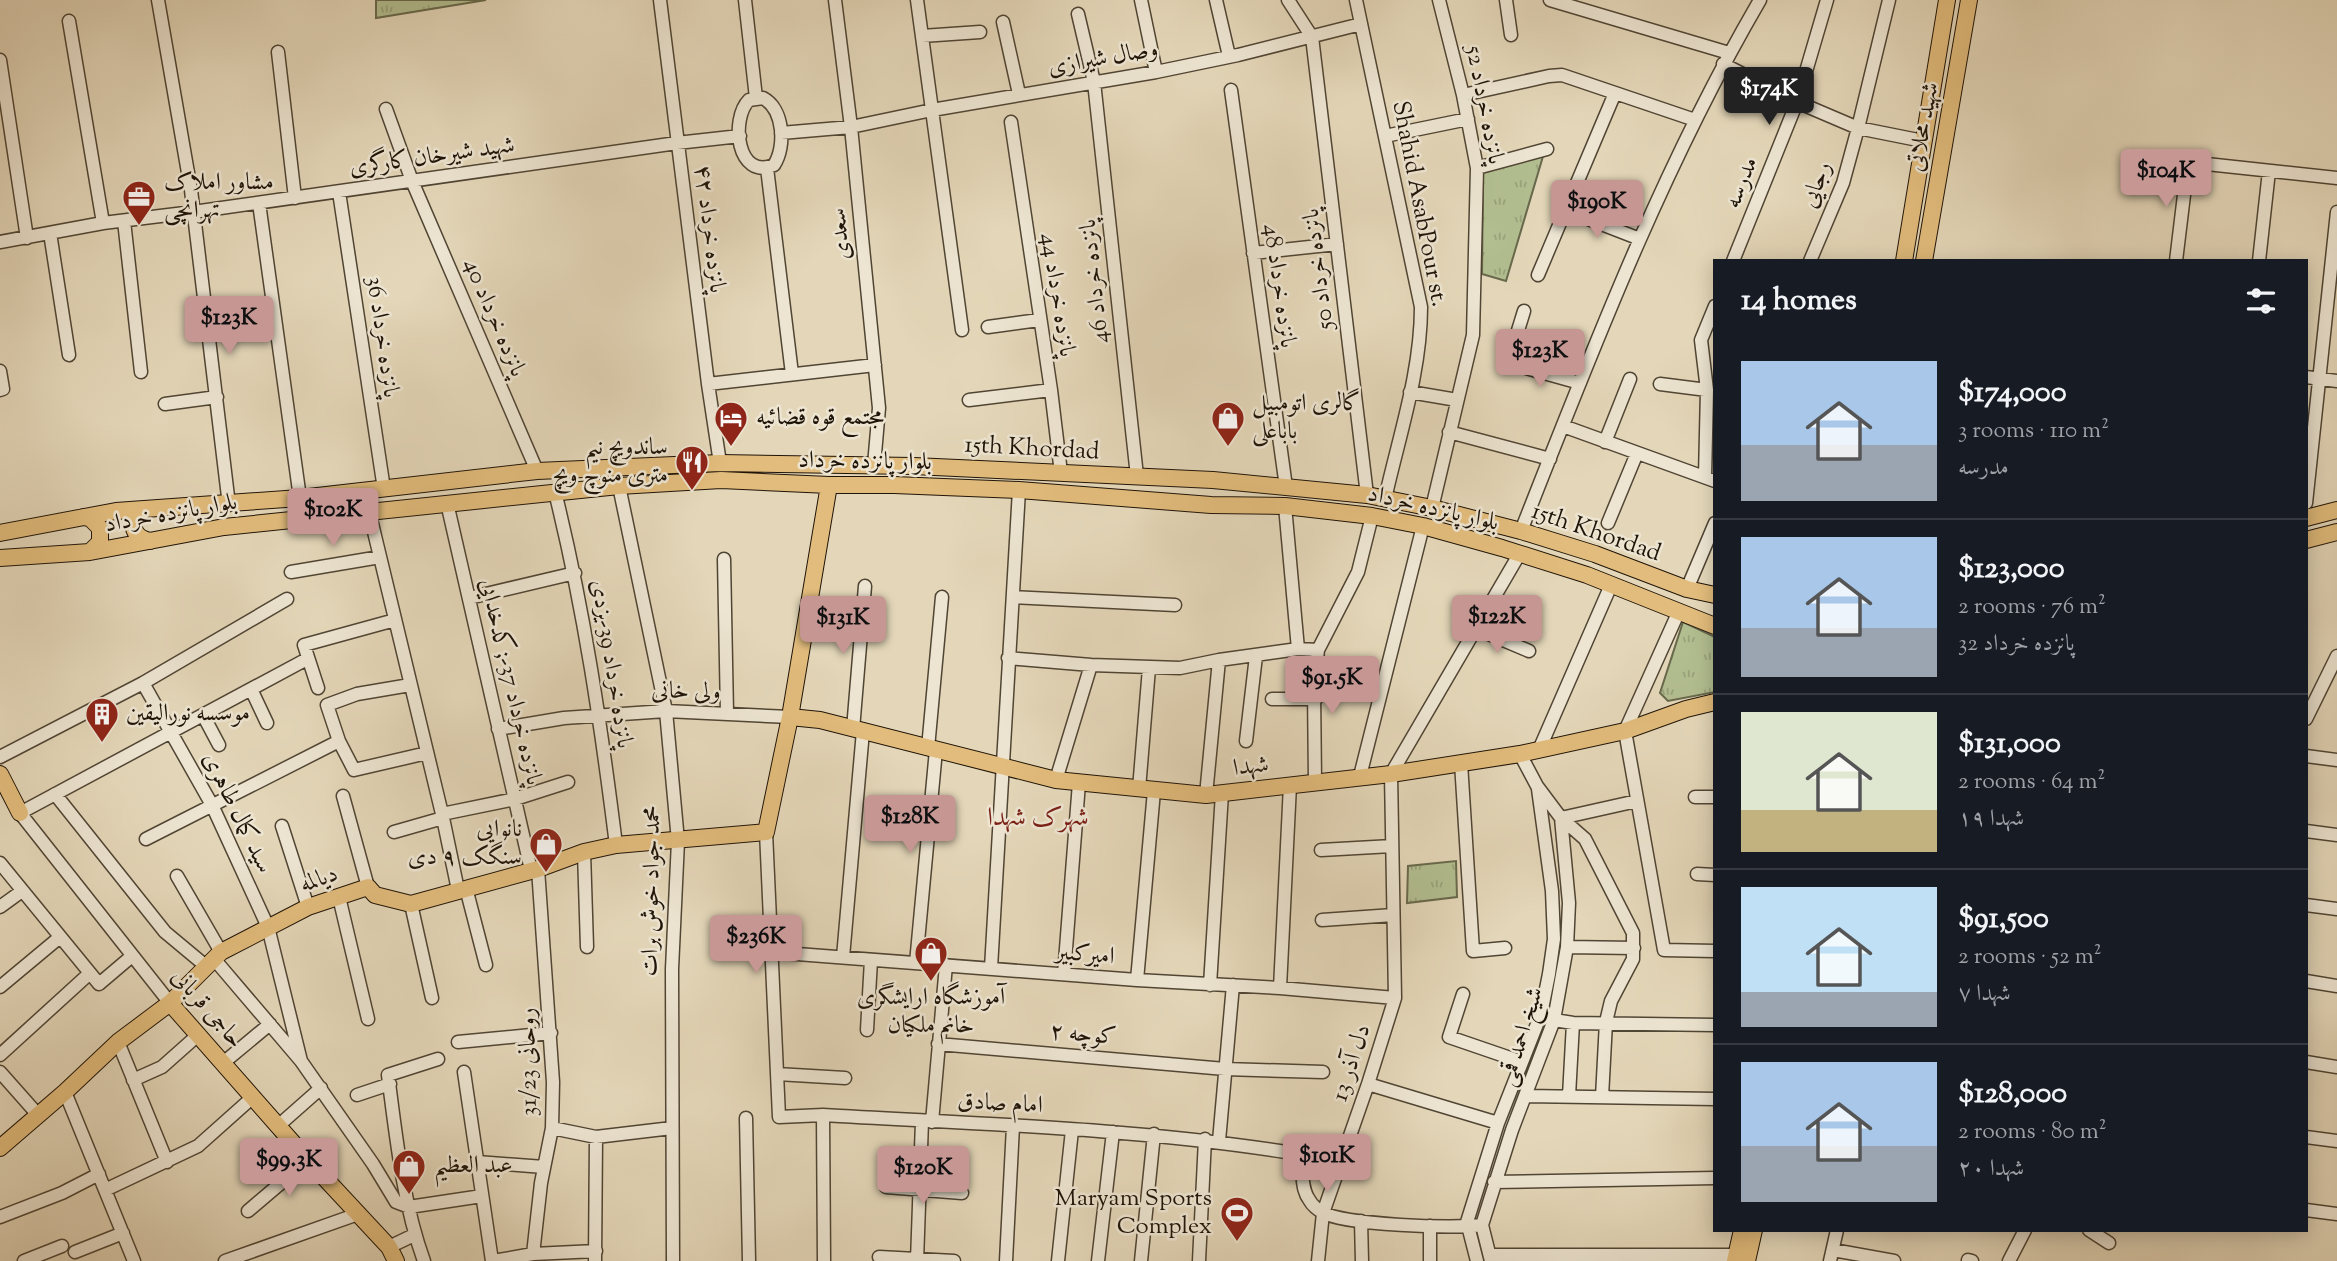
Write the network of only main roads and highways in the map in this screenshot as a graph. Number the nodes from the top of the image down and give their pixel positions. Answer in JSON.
{"nodes":[{"id":1,"x":1947,"y":0,"type":"edge"},
{"id":2,"x":1969,"y":0,"type":"edge"},
{"id":3,"x":1905,"y":259,"type":"edge"},
{"id":4,"x":1924,"y":259,"type":"edge"},
{"id":5,"x":828,"y":485,"type":"junction"},
{"id":6,"x":146,"y":509,"type":"junction"},
{"id":7,"x":2337,"y":510,"type":"edge"},
{"id":8,"x":83,"y":517,"type":"junction"},
{"id":9,"x":2308,"y":517,"type":"edge"},
{"id":10,"x":2337,"y":532,"type":"edge"},
{"id":11,"x":0,"y":533,"type":"edge"},
{"id":12,"x":2308,"y":539,"type":"edge"},
{"id":13,"x":150,"y":541,"type":"junction"},
{"id":14,"x":90,"y":552,"type":"junction"},
{"id":15,"x":0,"y":558,"type":"edge"},
{"id":16,"x":1713,"y":595,"type":"edge"},
{"id":17,"x":1713,"y":625,"type":"edge"},
{"id":18,"x":1713,"y":702,"type":"edge"},
{"id":19,"x":790,"y":717,"type":"junction"},
{"id":20,"x":0,"y":776,"type":"edge"},
{"id":21,"x":20,"y":813,"type":"road end"},
{"id":22,"x":170,"y":1003,"type":"junction"},
{"id":23,"x":0,"y":1148,"type":"edge"},
{"id":24,"x":1742,"y":1232,"type":"edge"},
{"id":25,"x":1753,"y":1232,"type":"edge"},
{"id":26,"x":392,"y":1254,"type":"edge"},
{"id":27,"x":1740,"y":1259,"type":"edge"}],
"edges":[{"from":1,"to":3,"type":"main road","name":"شهید محلاتی"},
{"from":2,"to":4,"type":"main road","name":"شهید محلاتی"},
{"from":5,"to":13,"type":"main road","name":"بلوار پانزده خرداد"},
{"from":5,"to":17,"type":"main road","name":"بلوار پانزده خرداد"},
{"from":5,"to":19,"type":"main road"},
{"from":6,"to":8,"type":"main road","name":"15th Khordad"},
{"from":6,"to":13,"type":"main road"},
{"from":6,"to":16,"type":"main road","name":"15th Khordad"},
{"from":7,"to":9,"type":"main road"},
{"from":8,"to":11,"type":"main road","name":"15th Khordad"},
{"from":8,"to":14,"type":"main road"},
{"from":10,"to":12,"type":"main road"},
{"from":13,"to":14,"type":"main road","name":"بلوار پانزده خرداد"},
{"from":14,"to":15,"type":"main road","name":"بلوار پانزده خرداد"},
{"from":18,"to":19,"type":"main road","name":"شهدا"},
{"from":19,"to":22,"type":"main road","name":"دیالمه"},
{"from":20,"to":21,"type":"main road","name":"حاجی قربانی"},
{"from":22,"to":23,"type":"main road","name":"دیالمه"},
{"from":22,"to":26,"type":"main road","name":"حاجی قربانی"},
{"from":24,"to":27,"type":"main road"},
{"from":25,"to":27,"type":"main road"}]}
